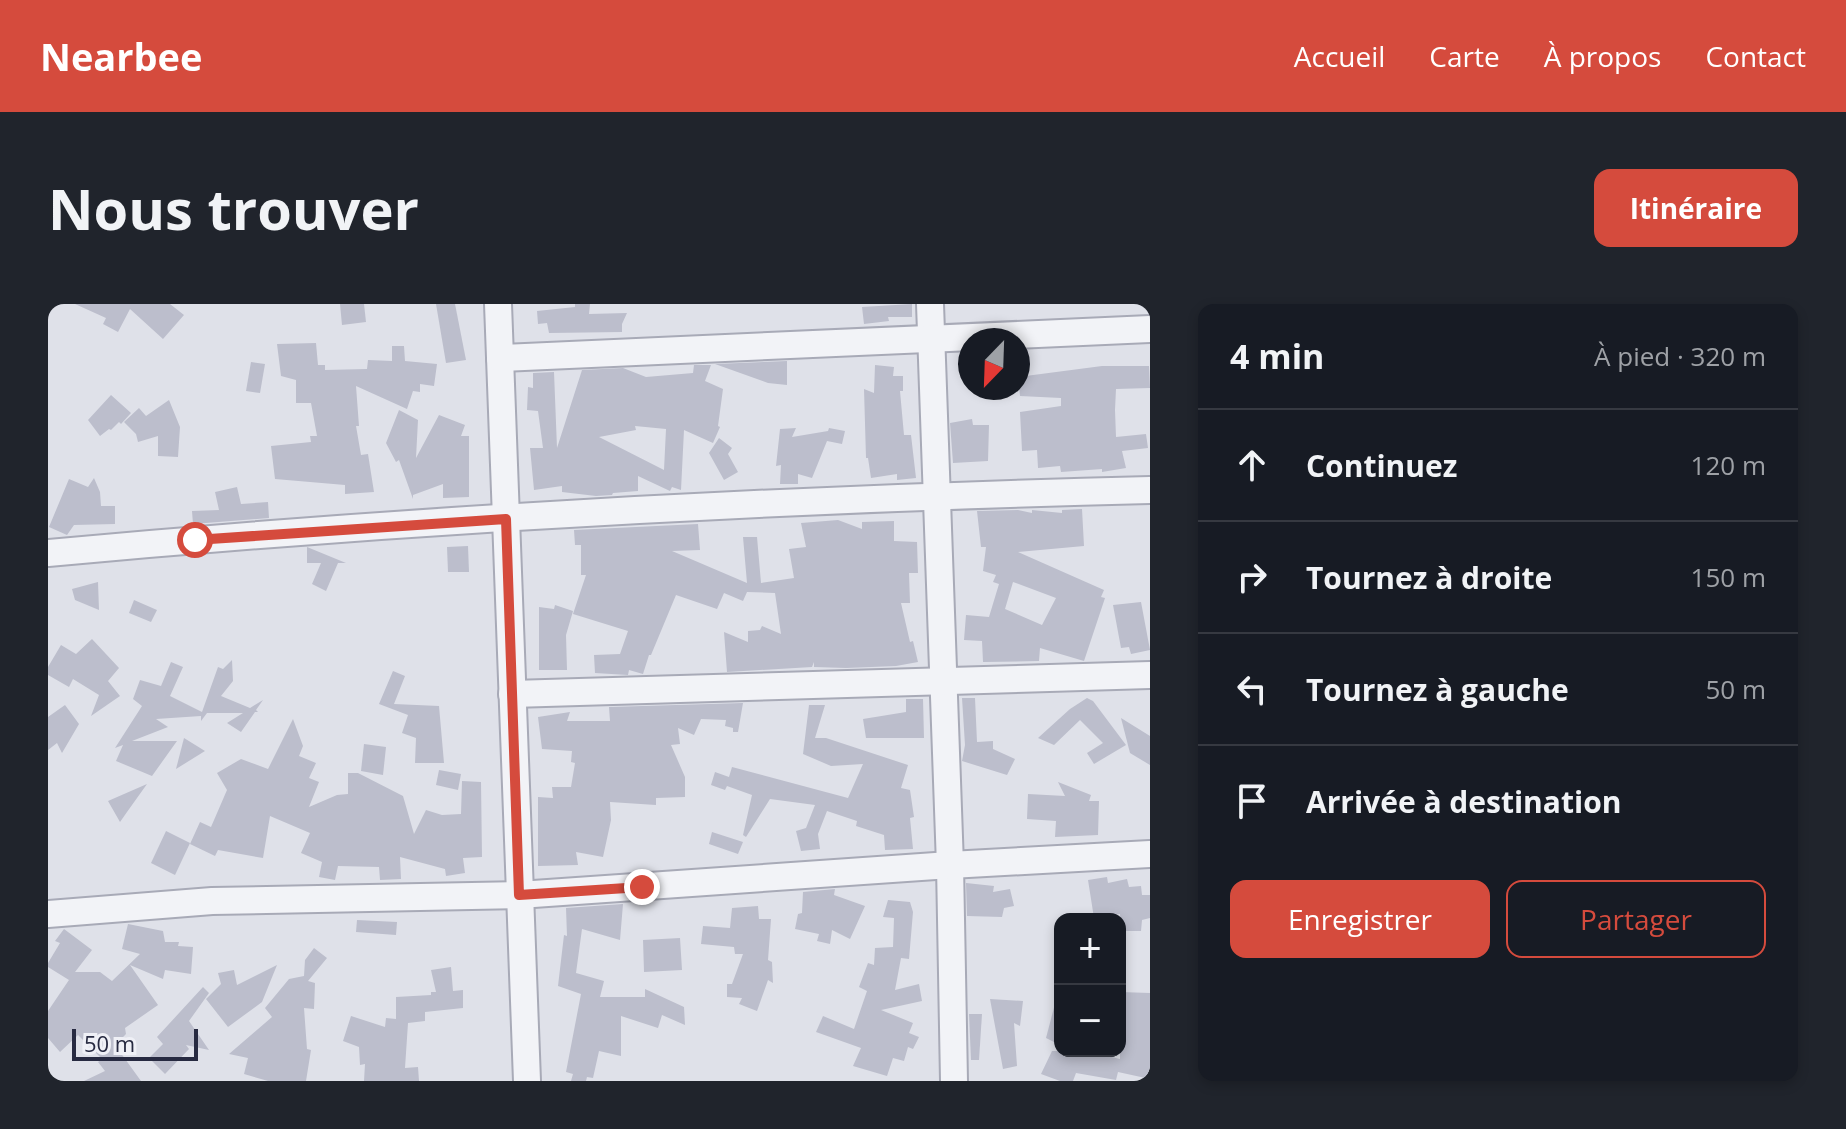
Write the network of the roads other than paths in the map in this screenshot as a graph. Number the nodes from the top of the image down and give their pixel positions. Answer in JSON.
{"nodes":[{"id":1,"x":498,"y":304,"type":"edge"},
{"id":2,"x":930,"y":304,"type":"edge"},
{"id":3,"x":1150,"y":329,"type":"edge"},
{"id":4,"x":930,"y":337,"type":"junction"},
{"id":5,"x":500,"y":358,"type":"junction"},
{"id":6,"x":1150,"y":490,"type":"edge"},
{"id":7,"x":935,"y":495,"type":"junction"},
{"id":8,"x":506,"y":519,"type":"junction"},
{"id":9,"x":48,"y":553,"type":"edge"},
{"id":10,"x":1150,"y":675,"type":"edge"},
{"id":11,"x":942,"y":681,"type":"junction"},
{"id":12,"x":512,"y":694,"type":"junction"},
{"id":13,"x":1150,"y":854,"type":"edge"},
{"id":14,"x":950,"y":865,"type":"junction"},
{"id":15,"x":519,"y":895,"type":"junction"},
{"id":16,"x":48,"y":914,"type":"edge"},
{"id":17,"x":527,"y":1081,"type":"edge"},
{"id":18,"x":954,"y":1081,"type":"edge"}],
"edges":[{"from":1,"to":5,"type":"street"},
{"from":2,"to":4,"type":"street"},
{"from":3,"to":4,"type":"street"},
{"from":4,"to":5,"type":"street"},
{"from":4,"to":7,"type":"street"},
{"from":5,"to":8,"type":"street"},
{"from":6,"to":7,"type":"street"},
{"from":7,"to":8,"type":"street"},
{"from":7,"to":11,"type":"street"},
{"from":8,"to":9,"type":"street"},
{"from":8,"to":12,"type":"street"},
{"from":10,"to":11,"type":"street"},
{"from":11,"to":12,"type":"street"},
{"from":11,"to":14,"type":"street"},
{"from":12,"to":15,"type":"street"},
{"from":13,"to":14,"type":"street"},
{"from":14,"to":15,"type":"street"},
{"from":14,"to":18,"type":"street"},
{"from":15,"to":16,"type":"street"},
{"from":15,"to":17,"type":"street"}]}
